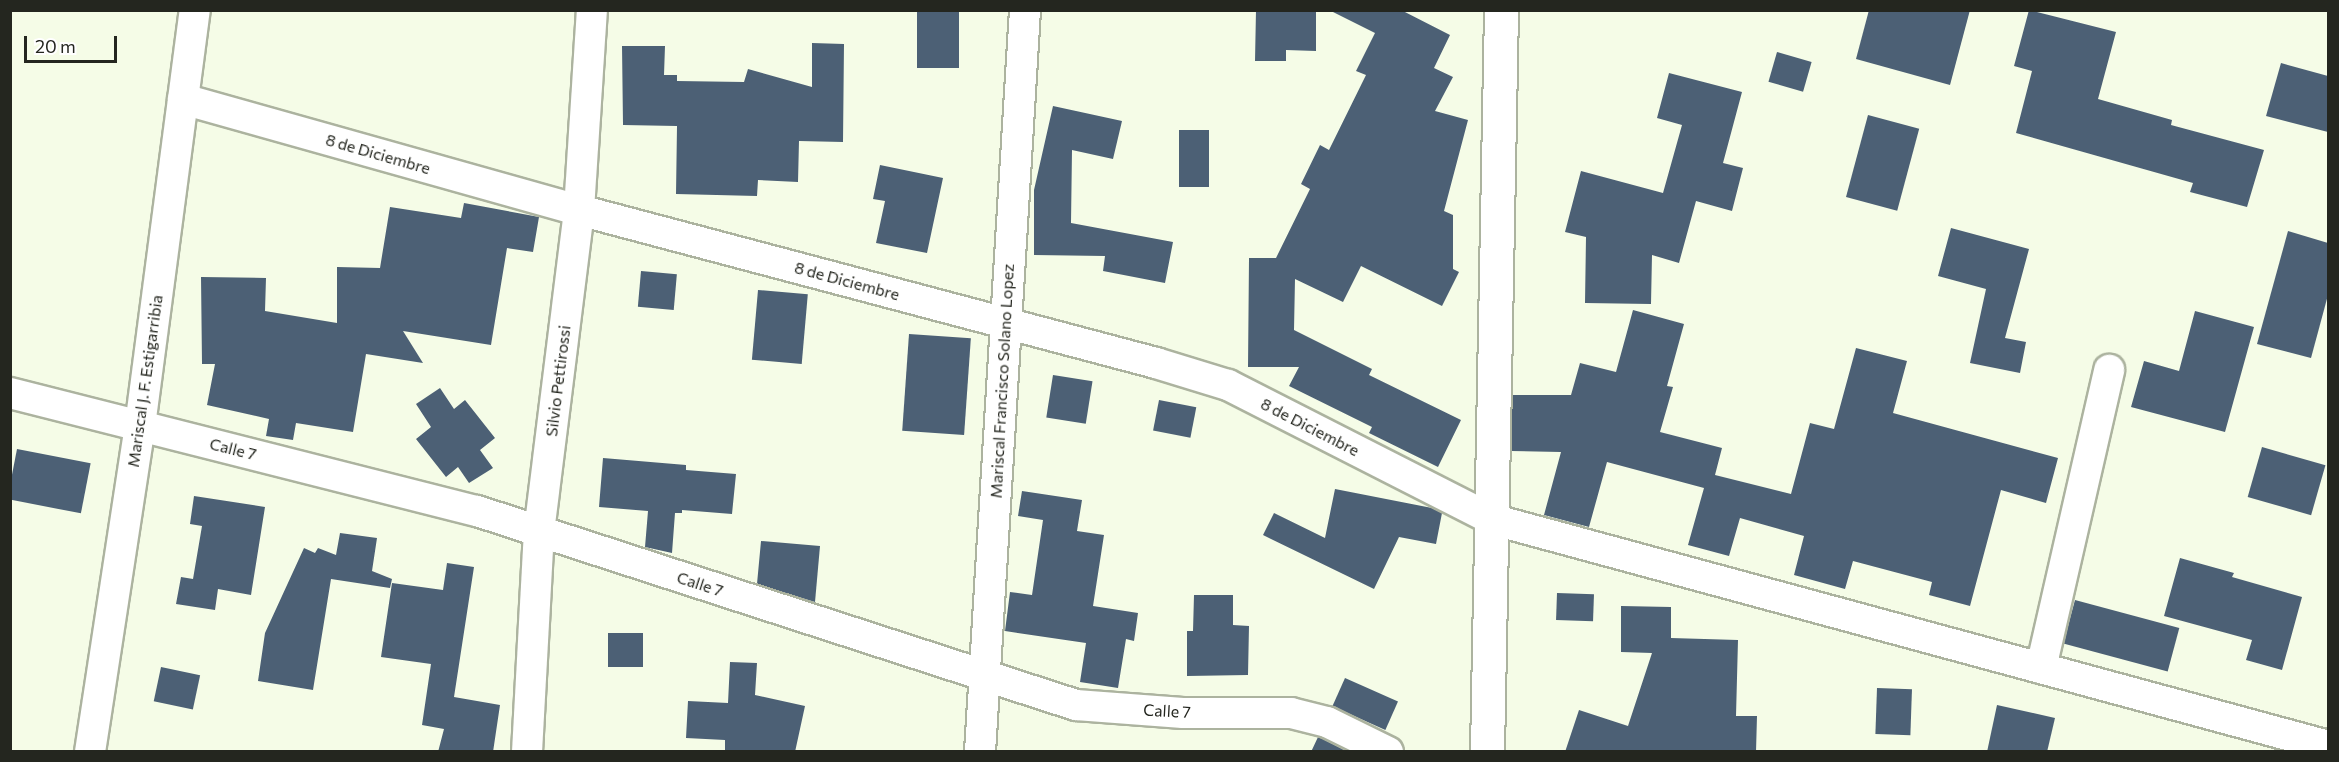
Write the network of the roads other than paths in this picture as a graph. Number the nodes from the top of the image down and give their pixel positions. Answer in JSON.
{"nodes":[{"id":1,"x":195,"y":10,"type":"edge"},
{"id":2,"x":592,"y":10,"type":"edge"},
{"id":3,"x":1025,"y":10,"type":"edge"},
{"id":4,"x":1502,"y":10,"type":"edge"},
{"id":5,"x":183,"y":99,"type":"junction"},
{"id":6,"x":579,"y":210,"type":"junction"},
{"id":7,"x":1005,"y":323,"type":"junction"},
{"id":8,"x":2109,"y":370,"type":"dead end"},
{"id":9,"x":10,"y":393,"type":"edge"},
{"id":10,"x":140,"y":426,"type":"junction"},
{"id":11,"x":1491,"y":519,"type":"junction"},
{"id":12,"x":539,"y":532,"type":"junction"},
{"id":13,"x":2041,"y":668,"type":"junction"},
{"id":14,"x":984,"y":677,"type":"junction"},
{"id":15,"x":2328,"y":746,"type":"edge"},
{"id":16,"x":90,"y":752,"type":"edge"},
{"id":17,"x":527,"y":752,"type":"edge"},
{"id":18,"x":980,"y":752,"type":"edge"},
{"id":19,"x":1388,"y":752,"type":"edge"},
{"id":20,"x":1486,"y":752,"type":"edge"}],
"edges":[{"from":1,"to":5,"type":"street","name":"Mariscal J. F. Estigarribia"},
{"from":2,"to":6,"type":"street","name":"Silvio Pettirossi"},
{"from":3,"to":7,"type":"street","name":"Mariscal Francisco Solano Lopez"},
{"from":4,"to":11,"type":"main road"},
{"from":5,"to":6,"type":"street","name":"8 de Diciembre"},
{"from":5,"to":10,"type":"street","name":"Mariscal J. F. Estigarribia"},
{"from":6,"to":7,"type":"street","name":"8 de Diciembre"},
{"from":6,"to":12,"type":"street","name":"Silvio Pettirossi"},
{"from":7,"to":11,"type":"street","name":"8 de Diciembre"},
{"from":7,"to":14,"type":"street","name":"Mariscal Francisco Solano Lopez"},
{"from":8,"to":13,"type":"street"},
{"from":9,"to":10,"type":"street","name":"Calle 7"},
{"from":10,"to":12,"type":"street","name":"Calle 7"},
{"from":10,"to":16,"type":"street","name":"Mariscal J. F. Estigarribia"},
{"from":11,"to":13,"type":"street","name":"8 de Diciembre"},
{"from":11,"to":20,"type":"main road"},
{"from":12,"to":14,"type":"street","name":"Calle 7"},
{"from":12,"to":17,"type":"street","name":"Silvio Pettirossi"},
{"from":13,"to":15,"type":"street","name":"8 de Diciembre"},
{"from":14,"to":18,"type":"street","name":"Mariscal Francisco Solano Lopez"},
{"from":14,"to":19,"type":"street","name":"Calle 7"}]}
